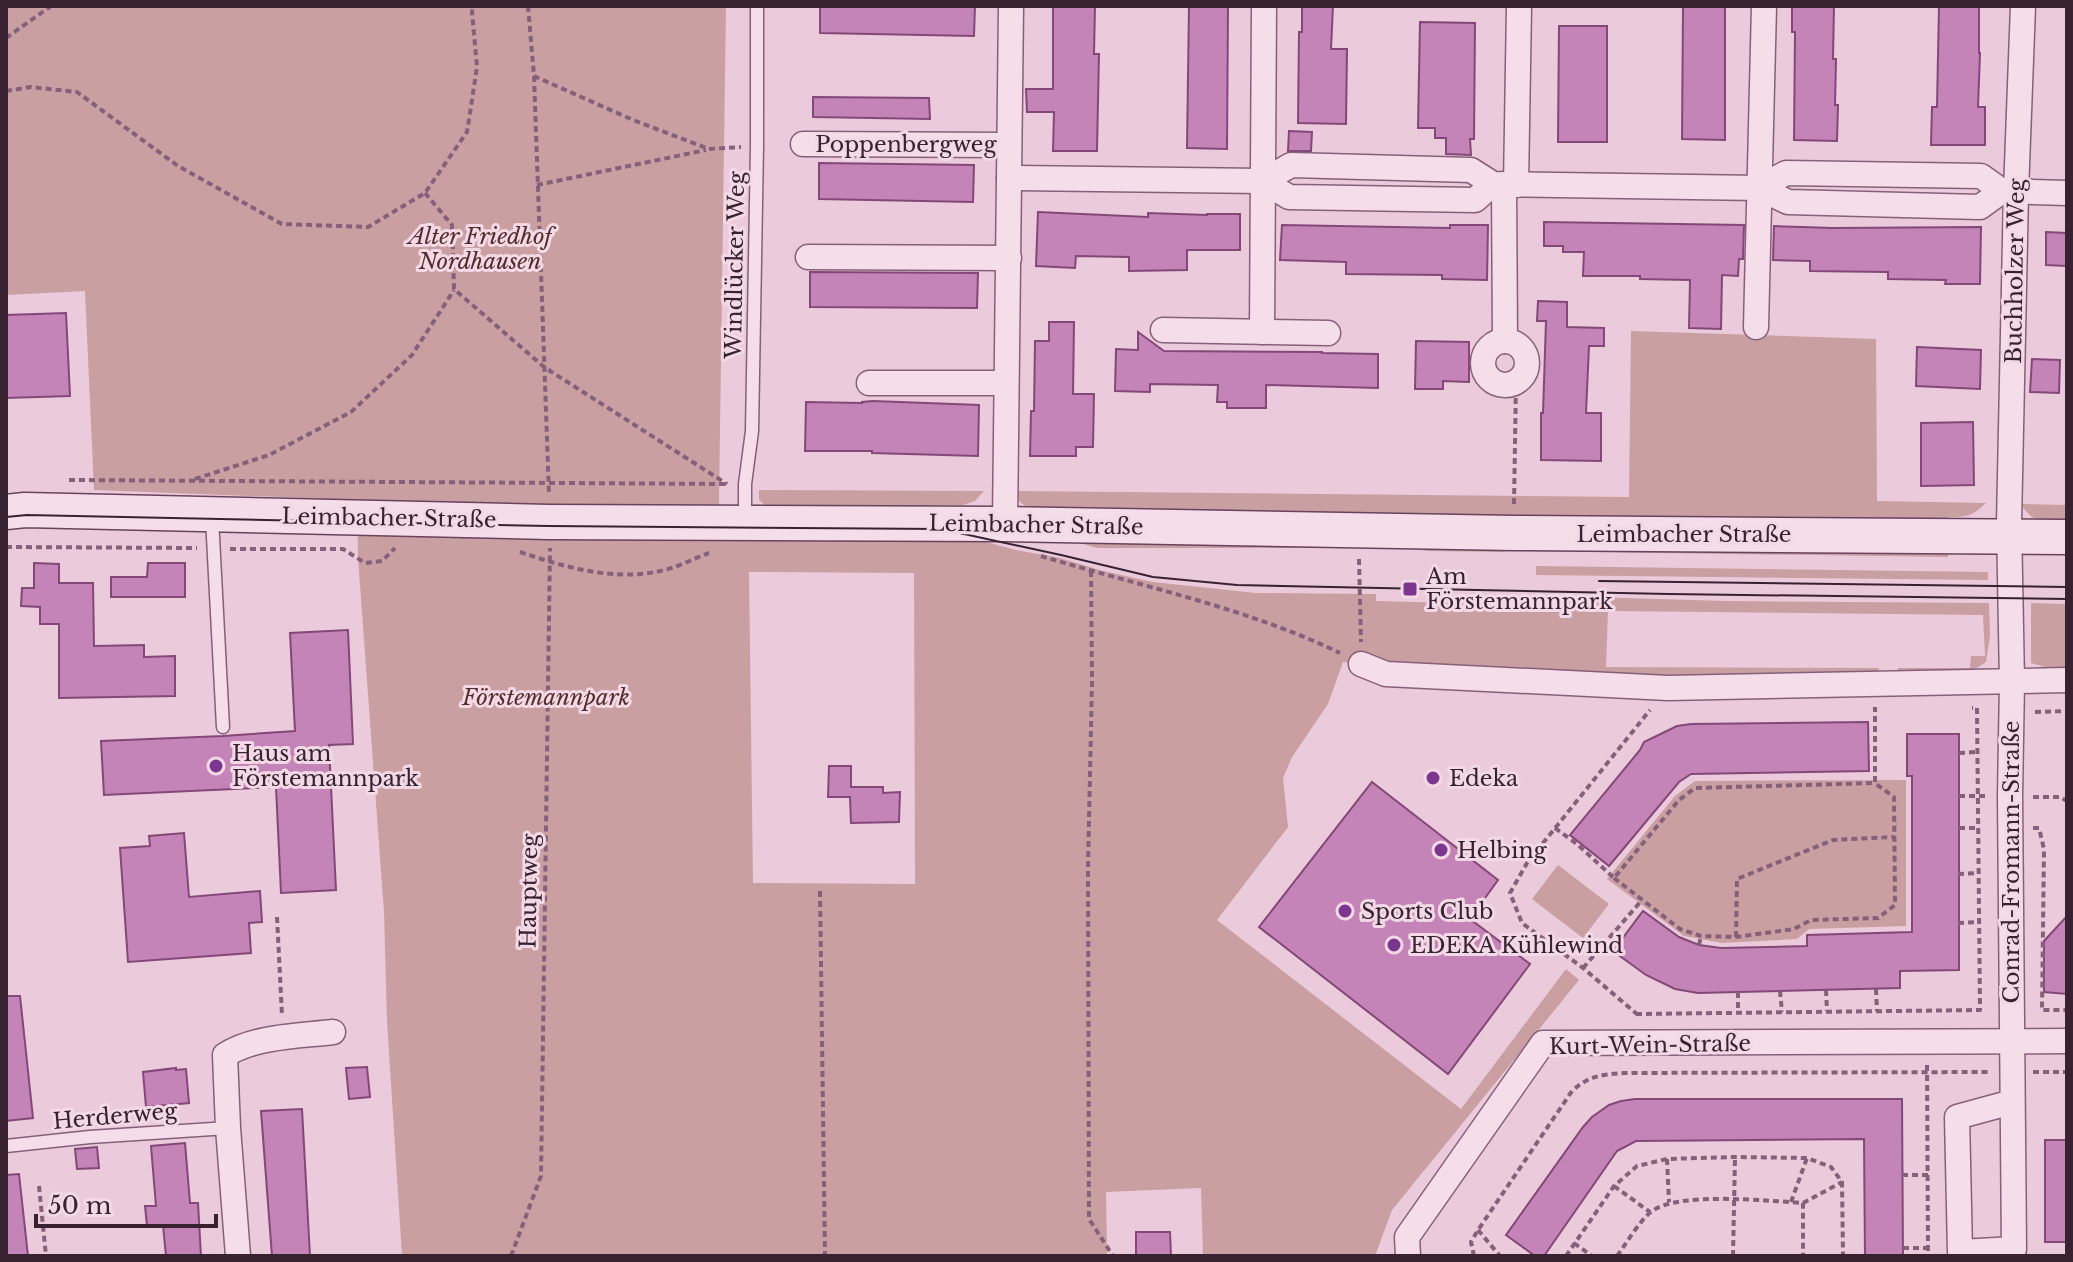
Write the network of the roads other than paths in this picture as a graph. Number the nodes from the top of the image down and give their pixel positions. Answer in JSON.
{"nodes":[{"id":1,"x":757,"y":6,"type":"edge"},
{"id":2,"x":1011,"y":6,"type":"edge"},
{"id":3,"x":1264,"y":6,"type":"edge"},
{"id":4,"x":1519,"y":6,"type":"edge"},
{"id":5,"x":1764,"y":6,"type":"edge"},
{"id":6,"x":2023,"y":6,"type":"edge"},
{"id":7,"x":803,"y":144,"type":"dead end"},
{"id":8,"x":1009,"y":145,"type":"junction"},
{"id":9,"x":1009,"y":178,"type":"junction"},
{"id":10,"x":1263,"y":181,"type":"junction"},
{"id":11,"x":1504,"y":184,"type":"junction"},
{"id":12,"x":1759,"y":188,"type":"junction"},
{"id":13,"x":2009,"y":192,"type":"junction"},
{"id":14,"x":2067,"y":193,"type":"edge"},
{"id":15,"x":808,"y":257,"type":"dead end"},
{"id":16,"x":1009,"y":258,"type":"junction"},
{"id":17,"x":1756,"y":327,"type":"dead end"},
{"id":18,"x":1163,"y":330,"type":"dead end"},
{"id":19,"x":1262,"y":332,"type":"junction"},
{"id":20,"x":1328,"y":333,"type":"dead end"},
{"id":21,"x":1516,"y":382,"type":"road end"},
{"id":22,"x":869,"y":383,"type":"dead end"},
{"id":23,"x":1006,"y":383,"type":"junction"},
{"id":24,"x":6,"y":512,"type":"edge"},
{"id":25,"x":212,"y":515,"type":"junction"},
{"id":26,"x":745,"y":524,"type":"junction"},
{"id":27,"x":1005,"y":524,"type":"junction"},
{"id":28,"x":2009,"y":536,"type":"junction"},
{"id":29,"x":2067,"y":537,"type":"edge"},
{"id":30,"x":1361,"y":664,"type":"road end"},
{"id":31,"x":2067,"y":680,"type":"edge"},
{"id":32,"x":2012,"y":682,"type":"junction"},
{"id":33,"x":223,"y":727,"type":"dead end"},
{"id":34,"x":333,"y":1032,"type":"dead end"},
{"id":35,"x":2067,"y":1041,"type":"edge"},
{"id":36,"x":2012,"y":1042,"type":"junction"},
{"id":37,"x":2012,"y":1102,"type":"junction"},
{"id":38,"x":228,"y":1128,"type":"junction"},
{"id":39,"x":6,"y":1146,"type":"edge"},
{"id":40,"x":238,"y":1256,"type":"edge"},
{"id":41,"x":1408,"y":1256,"type":"edge"}],
"edges":[{"from":1,"to":26,"type":"lane","name":"Windlücker Weg"},
{"from":2,"to":8,"type":"street","name":"Poppenbergweg"},
{"from":3,"to":10,"type":"street"},
{"from":4,"to":11,"type":"street"},
{"from":5,"to":12,"type":"street"},
{"from":6,"to":13,"type":"street","name":"Buchholzer Weg"},
{"from":7,"to":8,"type":"street","name":"Poppenbergweg"},
{"from":8,"to":9,"type":"street","name":"Poppenbergweg"},
{"from":9,"to":10,"type":"street"},
{"from":9,"to":16,"type":"street","name":"Poppenbergweg"},
{"from":10,"to":11,"type":"street"},
{"from":10,"to":19,"type":"street"},
{"from":11,"to":12,"type":"street"},
{"from":11,"to":21,"type":"street"},
{"from":12,"to":13,"type":"street"},
{"from":12,"to":17,"type":"street"},
{"from":13,"to":14,"type":"street"},
{"from":13,"to":28,"type":"street","name":"Buchholzer Weg"},
{"from":15,"to":16,"type":"street"},
{"from":16,"to":23,"type":"street","name":"Poppenbergweg"},
{"from":18,"to":19,"type":"street"},
{"from":19,"to":20,"type":"street"},
{"from":22,"to":23,"type":"street"},
{"from":23,"to":27,"type":"street","name":"Poppenbergweg"},
{"from":24,"to":25,"type":"street","name":"Leimbacher Straße"},
{"from":25,"to":26,"type":"street","name":"Leimbacher Straße"},
{"from":25,"to":33,"type":"lane"},
{"from":26,"to":27,"type":"street","name":"Leimbacher Straße"},
{"from":27,"to":28,"type":"street","name":"Leimbacher Straße"},
{"from":28,"to":29,"type":"street","name":"Leimbacher Straße"},
{"from":28,"to":32,"type":"street","name":"Conrad-Fromann-Straße"},
{"from":30,"to":32,"type":"street"},
{"from":31,"to":32,"type":"street"},
{"from":32,"to":36,"type":"street","name":"Conrad-Fromann-Straße"},
{"from":34,"to":38,"type":"street"},
{"from":35,"to":36,"type":"street"},
{"from":36,"to":37,"type":"street","name":"Conrad-Fromann-Straße"},
{"from":36,"to":41,"type":"street","name":"Kurt-Wein-Straße"},
{"from":37,"to":37,"type":"street","name":"Conrad-Fromann-Straße"},
{"from":38,"to":39,"type":"lane","name":"Herderweg"},
{"from":38,"to":40,"type":"street"}]}
